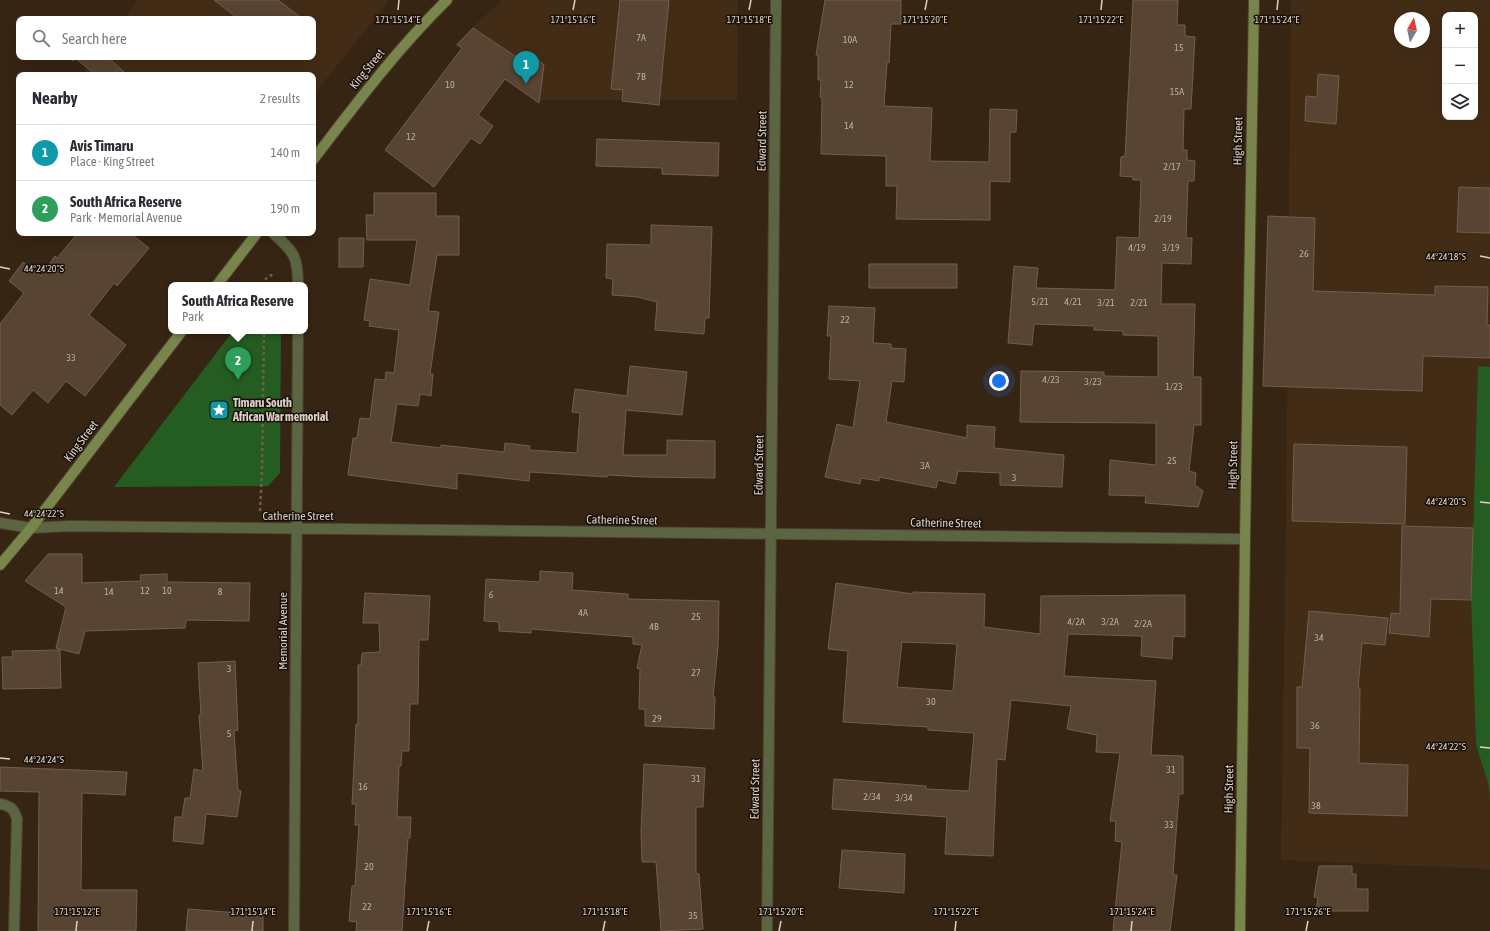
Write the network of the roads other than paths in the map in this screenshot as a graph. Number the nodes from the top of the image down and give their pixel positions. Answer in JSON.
{"nodes":[{"id":1,"x":447,"y":0,"type":"edge"},
{"id":2,"x":776,"y":0,"type":"edge"},
{"id":3,"x":1254,"y":0,"type":"edge"},
{"id":4,"x":316,"y":156,"type":"edge"},
{"id":5,"x":255,"y":236,"type":"edge"},
{"id":6,"x":276,"y":236,"type":"edge"},
{"id":7,"x":219,"y":282,"type":"edge"},
{"id":8,"x":298,"y":282,"type":"edge"},
{"id":9,"x":180,"y":334,"type":"edge"},
{"id":10,"x":298,"y":334,"type":"edge"},
{"id":11,"x":0,"y":523,"type":"edge"},
{"id":12,"x":31,"y":528,"type":"junction"},
{"id":13,"x":297,"y":529,"type":"junction"},
{"id":14,"x":771,"y":534,"type":"junction"},
{"id":15,"x":1245,"y":540,"type":"junction"},
{"id":16,"x":0,"y":565,"type":"edge"},
{"id":17,"x":0,"y":804,"type":"edge"},
{"id":18,"x":14,"y":931,"type":"edge"},
{"id":19,"x":294,"y":931,"type":"edge"},
{"id":20,"x":767,"y":931,"type":"edge"},
{"id":21,"x":1240,"y":931,"type":"edge"}],
"edges":[{"from":1,"to":4,"type":"street","name":"King Street"},
{"from":2,"to":14,"type":"street","name":"Edward Street"},
{"from":3,"to":15,"type":"street","name":"High Street"},
{"from":5,"to":7,"type":"street"},
{"from":6,"to":8,"type":"street"},
{"from":9,"to":12,"type":"street","name":"King Street"},
{"from":10,"to":13,"type":"street","name":"Memorial Avenue"},
{"from":11,"to":12,"type":"street","name":"Catherine Street"},
{"from":12,"to":13,"type":"street","name":"Catherine Street"},
{"from":12,"to":16,"type":"street","name":"King Street"},
{"from":13,"to":14,"type":"street","name":"Catherine Street"},
{"from":13,"to":19,"type":"street","name":"Memorial Avenue"},
{"from":14,"to":15,"type":"street","name":"Catherine Street"},
{"from":14,"to":20,"type":"street","name":"Edward Street"},
{"from":15,"to":21,"type":"street","name":"High Street"},
{"from":17,"to":18,"type":"street"}]}
